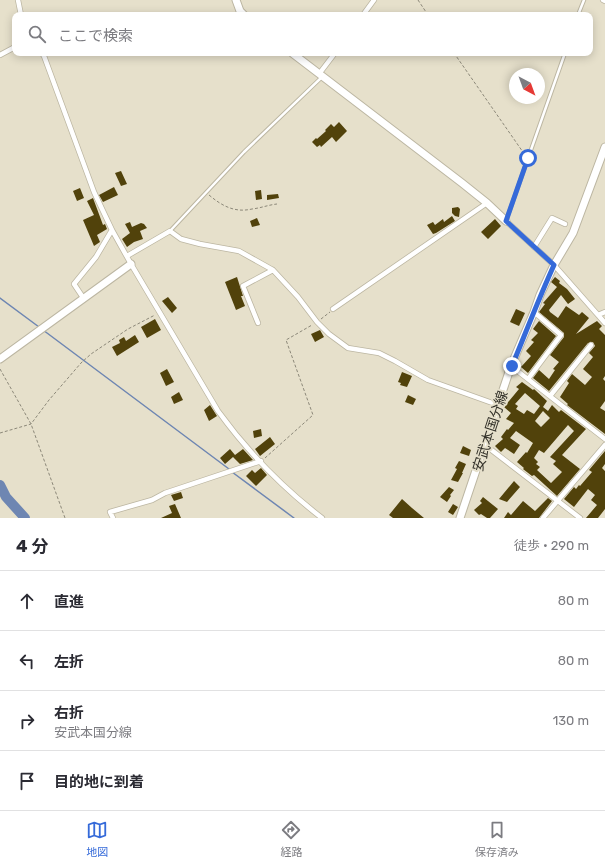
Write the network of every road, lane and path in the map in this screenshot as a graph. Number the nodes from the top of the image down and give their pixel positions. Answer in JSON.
{"nodes":[{"id":1,"x":18,"y":0,"type":"edge"},
{"id":2,"x":236,"y":0,"type":"edge"},
{"id":3,"x":374,"y":0,"type":"edge"},
{"id":4,"x":418,"y":0,"type":"edge"},
{"id":5,"x":584,"y":0,"type":"edge"},
{"id":6,"x":20,"y":12,"type":"edge"},
{"id":7,"x":241,"y":12,"type":"edge"},
{"id":8,"x":365,"y":12,"type":"edge"},
{"id":9,"x":426,"y":12,"type":"edge"},
{"id":10,"x":579,"y":12,"type":"edge"},
{"id":11,"x":12,"y":49,"type":"edge"},
{"id":12,"x":0,"y":55,"type":"edge"},
{"id":13,"x":44,"y":56,"type":"edge"},
{"id":14,"x":296,"y":56,"type":"edge"},
{"id":15,"x":333,"y":56,"type":"edge"},
{"id":16,"x":456,"y":56,"type":"edge"},
{"id":17,"x":564,"y":56,"type":"edge"},
{"id":18,"x":321,"y":75,"type":"junction"},
{"id":19,"x":605,"y":147,"type":"edge"},
{"id":20,"x":528,"y":158,"type":"junction"},
{"id":21,"x":205,"y":193,"type":"junction"},
{"id":22,"x":487,"y":203,"type":"junction"},
{"id":23,"x":277,"y":204,"type":"dead end"},
{"id":24,"x":506,"y":221,"type":"junction"},
{"id":25,"x":565,"y":224,"type":"dead end"},
{"id":26,"x":112,"y":230,"type":"junction"},
{"id":27,"x":170,"y":231,"type":"junction"},
{"id":28,"x":534,"y":247,"type":"junction"},
{"id":29,"x":127,"y":256,"type":"junction"},
{"id":30,"x":131,"y":264,"type":"junction"},
{"id":31,"x":554,"y":265,"type":"junction"},
{"id":32,"x":273,"y":270,"type":"junction"},
{"id":33,"x":84,"y":299,"type":"junction"},
{"id":34,"x":333,"y":309,"type":"joint"},
{"id":35,"x":160,"y":312,"type":"junction"},
{"id":36,"x":534,"y":312,"type":"junction"},
{"id":37,"x":605,"y":312,"type":"edge"},
{"id":38,"x":598,"y":315,"type":"junction"},
{"id":39,"x":318,"y":322,"type":"junction"},
{"id":40,"x":605,"y":323,"type":"edge"},
{"id":41,"x":258,"y":324,"type":"dead end"},
{"id":42,"x":592,"y":345,"type":"dead end"},
{"id":43,"x":0,"y":360,"type":"edge"},
{"id":44,"x":512,"y":366,"type":"junction"},
{"id":45,"x":0,"y":369,"type":"edge"},
{"id":46,"x":528,"y":379,"type":"junction"},
{"id":47,"x":550,"y":396,"type":"junction"},
{"id":48,"x":498,"y":405,"type":"junction"},
{"id":49,"x":31,"y":424,"type":"junction"},
{"id":50,"x":0,"y":433,"type":"edge"},
{"id":51,"x":605,"y":439,"type":"edge"},
{"id":52,"x":486,"y":445,"type":"junction"},
{"id":53,"x":605,"y":445,"type":"edge"},
{"id":54,"x":261,"y":462,"type":"junction"},
{"id":55,"x":558,"y":501,"type":"junction"},
{"id":56,"x":65,"y":518,"type":"edge"},
{"id":57,"x":113,"y":518,"type":"edge"},
{"id":58,"x":322,"y":518,"type":"edge"},
{"id":59,"x":461,"y":518,"type":"edge"},
{"id":60,"x":543,"y":518,"type":"edge"},
{"id":61,"x":580,"y":518,"type":"edge"}],
"edges":[{"from":1,"to":6,"type":"street"},
{"from":2,"to":7,"type":"street"},
{"from":3,"to":8,"type":"street"},
{"from":4,"to":9,"type":"path"},
{"from":5,"to":10,"type":"lane"},
{"from":11,"to":12,"type":"street"},
{"from":13,"to":26,"type":"street"},
{"from":14,"to":18,"type":"street"},
{"from":15,"to":18,"type":"street"},
{"from":16,"to":20,"type":"path"},
{"from":17,"to":20,"type":"lane"},
{"from":18,"to":21,"type":"lane"},
{"from":18,"to":22,"type":"street"},
{"from":19,"to":31,"type":"street","name":"安武本国分線"},
{"from":20,"to":24,"type":"lane"},
{"from":21,"to":23,"type":"path"},
{"from":21,"to":27,"type":"lane"},
{"from":22,"to":24,"type":"street"},
{"from":22,"to":34,"type":"street"},
{"from":24,"to":28,"type":"street"},
{"from":25,"to":28,"type":"street"},
{"from":26,"to":29,"type":"street"},
{"from":26,"to":33,"type":"street"},
{"from":27,"to":29,"type":"street"},
{"from":27,"to":32,"type":"street"},
{"from":28,"to":31,"type":"street"},
{"from":29,"to":30,"type":"street"},
{"from":30,"to":33,"type":"street"},
{"from":30,"to":35,"type":"street"},
{"from":31,"to":36,"type":"street","name":"安武本国分線"},
{"from":31,"to":38,"type":"street"},
{"from":32,"to":39,"type":"street"},
{"from":32,"to":41,"type":"street"},
{"from":33,"to":43,"type":"street"},
{"from":34,"to":39,"type":"path"},
{"from":35,"to":49,"type":"path"},
{"from":35,"to":54,"type":"street"},
{"from":36,"to":44,"type":"street","name":"安武本国分線"},
{"from":36,"to":46,"type":"street"},
{"from":37,"to":38,"type":"street"},
{"from":38,"to":40,"type":"street"},
{"from":39,"to":48,"type":"street"},
{"from":39,"to":54,"type":"path"},
{"from":42,"to":47,"type":"street"},
{"from":44,"to":46,"type":"street"},
{"from":44,"to":48,"type":"street","name":"安武本国分線"},
{"from":45,"to":49,"type":"path"},
{"from":46,"to":47,"type":"street"},
{"from":47,"to":51,"type":"street"},
{"from":48,"to":52,"type":"street","name":"安武本国分線"},
{"from":49,"to":50,"type":"path"},
{"from":49,"to":56,"type":"path"},
{"from":52,"to":55,"type":"street"},
{"from":52,"to":59,"type":"street","name":"安武本国分線"},
{"from":53,"to":55,"type":"street"},
{"from":54,"to":57,"type":"street"},
{"from":54,"to":58,"type":"street"},
{"from":55,"to":60,"type":"street"},
{"from":55,"to":61,"type":"street"}]}
